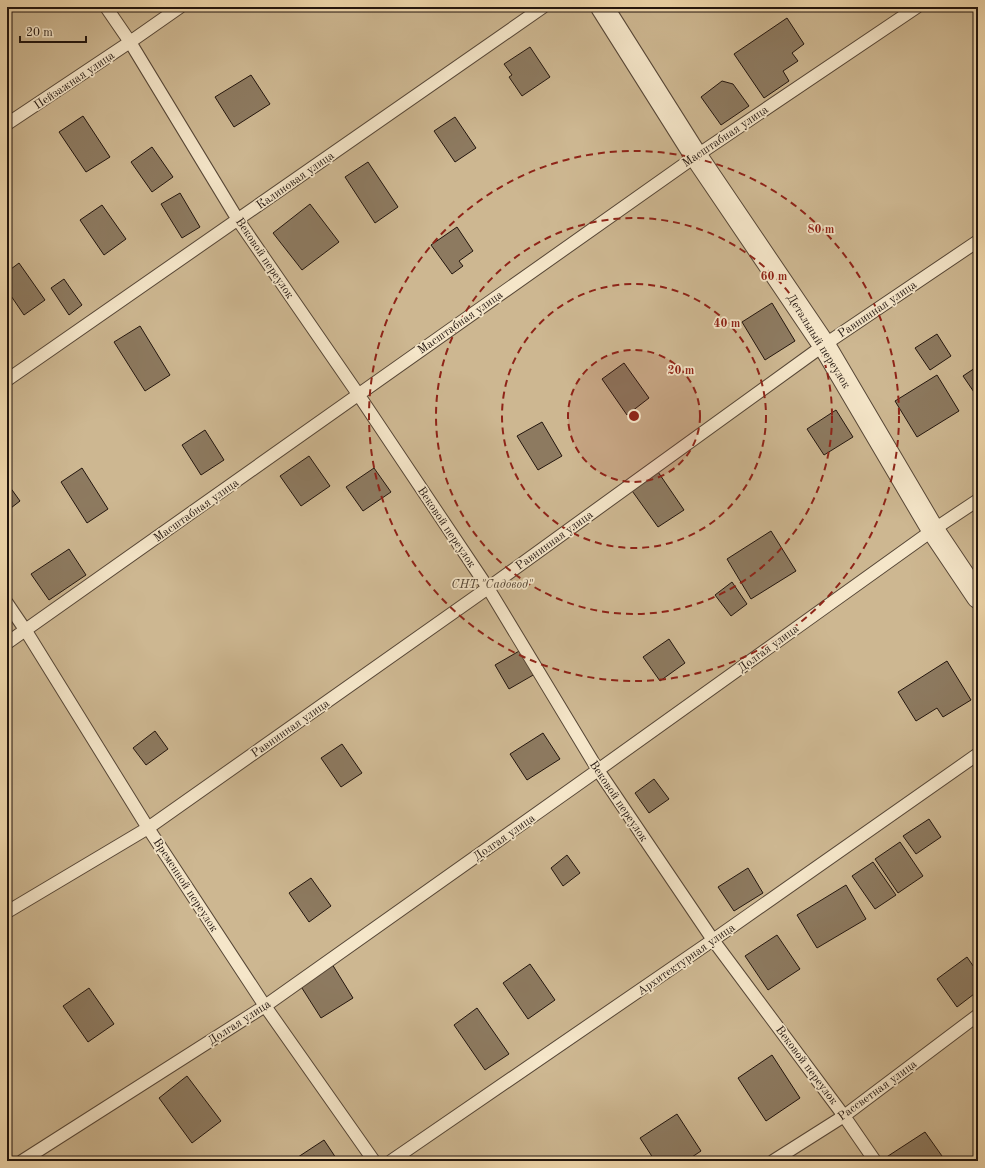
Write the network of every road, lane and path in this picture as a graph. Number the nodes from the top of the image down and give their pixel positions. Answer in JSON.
{"nodes":[{"id":1,"x":106,"y":7,"type":"edge"},
{"id":2,"x":180,"y":7,"type":"edge"},
{"id":3,"x":543,"y":7,"type":"edge"},
{"id":4,"x":602,"y":7,"type":"edge"},
{"id":5,"x":917,"y":7,"type":"edge"},
{"id":6,"x":130,"y":42,"type":"junction"},
{"id":7,"x":7,"y":124,"type":"edge"},
{"id":8,"x":696,"y":156,"type":"junction"},
{"id":9,"x":238,"y":220,"type":"junction"},
{"id":10,"x":978,"y":241,"type":"edge"},
{"id":11,"x":824,"y":345,"type":"junction"},
{"id":12,"x":7,"y":380,"type":"edge"},
{"id":13,"x":358,"y":394,"type":"junction"},
{"id":14,"x":978,"y":500,"type":"edge"},
{"id":15,"x":933,"y":530,"type":"junction"},
{"id":16,"x":488,"y":588,"type":"junction"},
{"id":17,"x":978,"y":597,"type":"edge"},
{"id":18,"x":7,"y":603,"type":"edge"},
{"id":19,"x":26,"y":631,"type":"junction"},
{"id":20,"x":7,"y":643,"type":"edge"},
{"id":21,"x":978,"y":754,"type":"edge"},
{"id":22,"x":598,"y":770,"type":"junction"},
{"id":23,"x":148,"y":828,"type":"junction"},
{"id":24,"x":7,"y":912,"type":"edge"},
{"id":25,"x":714,"y":940,"type":"junction"},
{"id":26,"x":265,"y":1006,"type":"junction"},
{"id":27,"x":978,"y":1015,"type":"edge"},
{"id":28,"x":844,"y":1116,"type":"junction"},
{"id":29,"x":22,"y":1161,"type":"edge"},
{"id":30,"x":374,"y":1161,"type":"edge"},
{"id":31,"x":391,"y":1161,"type":"edge"},
{"id":32,"x":773,"y":1161,"type":"edge"},
{"id":33,"x":875,"y":1161,"type":"edge"}],
"edges":[{"from":1,"to":6,"type":"lane","name":"Вековой переулок"},
{"from":2,"to":6,"type":"lane","name":"Пейзажная улица"},
{"from":3,"to":9,"type":"lane","name":"Калиновая улица"},
{"from":4,"to":8,"type":"street","name":"Детальный переулок"},
{"from":5,"to":8,"type":"lane","name":"Масштабная улица"},
{"from":6,"to":7,"type":"lane","name":"Пейзажная улица"},
{"from":6,"to":9,"type":"lane","name":"Вековой переулок"},
{"from":8,"to":11,"type":"street","name":"Детальный переулок"},
{"from":8,"to":13,"type":"lane","name":"Масштабная улица"},
{"from":9,"to":12,"type":"lane","name":"Калиновая улица"},
{"from":9,"to":13,"type":"lane","name":"Вековой переулок"},
{"from":10,"to":11,"type":"lane","name":"Равнинная улица"},
{"from":11,"to":15,"type":"street","name":"Детальный переулок"},
{"from":11,"to":16,"type":"lane","name":"Равнинная улица"},
{"from":13,"to":16,"type":"lane","name":"Вековой переулок"},
{"from":13,"to":19,"type":"lane","name":"Масштабная улица"},
{"from":14,"to":15,"type":"lane","name":"Долгая улица"},
{"from":15,"to":17,"type":"street","name":"Детальный переулок"},
{"from":15,"to":22,"type":"lane","name":"Долгая улица"},
{"from":16,"to":22,"type":"lane","name":"Вековой переулок"},
{"from":16,"to":23,"type":"lane","name":"Равнинная улица"},
{"from":18,"to":19,"type":"lane","name":"Временной переулок"},
{"from":19,"to":20,"type":"lane","name":"Масштабная улица"},
{"from":19,"to":23,"type":"lane","name":"Временной переулок"},
{"from":21,"to":25,"type":"lane","name":"Архитектурная улица"},
{"from":22,"to":25,"type":"lane","name":"Вековой переулок"},
{"from":22,"to":26,"type":"lane","name":"Долгая улица"},
{"from":23,"to":24,"type":"lane","name":"Равнинная улица"},
{"from":23,"to":26,"type":"lane","name":"Временной переулок"},
{"from":25,"to":28,"type":"lane","name":"Вековой переулок"},
{"from":25,"to":31,"type":"lane","name":"Архитектурная улица"},
{"from":26,"to":29,"type":"lane","name":"Долгая улица"},
{"from":26,"to":30,"type":"lane","name":"Временной переулок"},
{"from":27,"to":28,"type":"lane","name":"Рассветная улица"},
{"from":28,"to":32,"type":"lane","name":"Рассветная улица"},
{"from":28,"to":33,"type":"lane","name":"Вековой переулок"}]}
